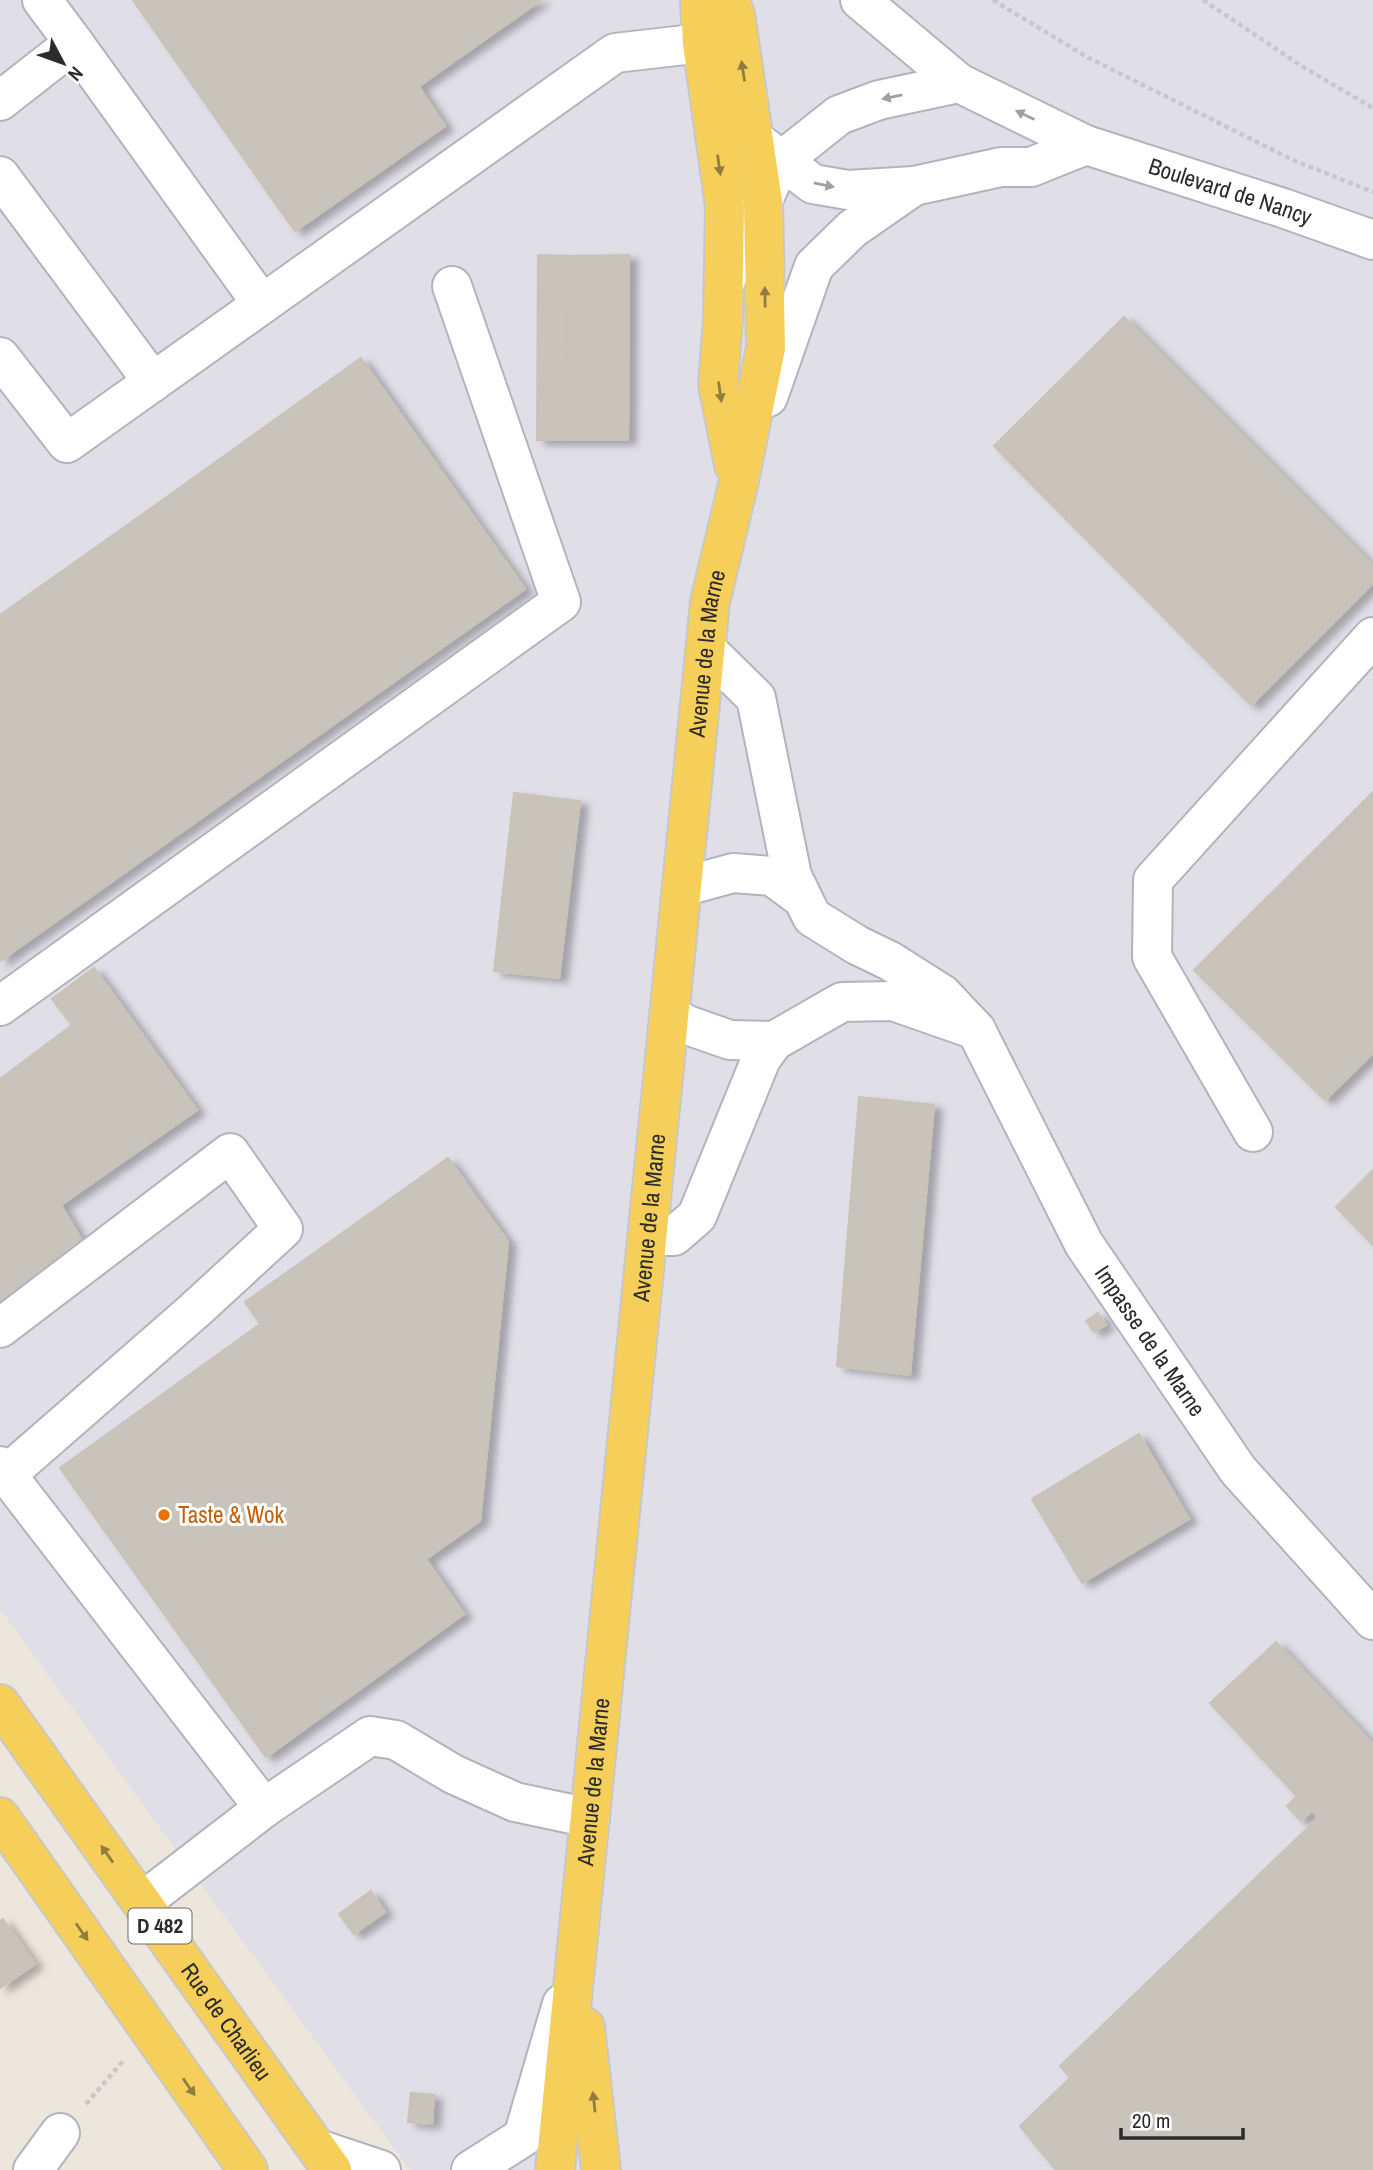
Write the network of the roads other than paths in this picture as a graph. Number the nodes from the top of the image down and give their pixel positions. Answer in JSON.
{"nodes":[{"id":1,"x":42,"y":0,"type":"edge"},
{"id":2,"x":700,"y":0,"type":"edge"},
{"id":3,"x":729,"y":0,"type":"edge"},
{"id":4,"x":860,"y":0,"type":"edge"},
{"id":5,"x":74,"y":43,"type":"junction"},
{"id":6,"x":702,"y":43,"type":"junction"},
{"id":7,"x":959,"y":83,"type":"junction"},
{"id":8,"x":0,"y":101,"type":"edge"},
{"id":9,"x":710,"y":103,"type":"junction"},
{"id":10,"x":1086,"y":145,"type":"junction"},
{"id":11,"x":768,"y":150,"type":"junction"},
{"id":12,"x":0,"y":176,"type":"edge"},
{"id":13,"x":914,"y":186,"type":"junction"},
{"id":14,"x":763,"y":202,"type":"junction"},
{"id":15,"x":1373,"y":240,"type":"edge"},
{"id":16,"x":724,"y":284,"type":"junction"},
{"id":17,"x":452,"y":286,"type":"dead end"},
{"id":18,"x":262,"y":304,"type":"junction"},
{"id":19,"x":0,"y":357,"type":"edge"},
{"id":20,"x":153,"y":382,"type":"junction"},
{"id":21,"x":738,"y":485,"type":"junction"},
{"id":22,"x":1373,"y":637,"type":"edge"},
{"id":23,"x":706,"y":649,"type":"junction"},
{"id":24,"x":682,"y":887,"type":"junction"},
{"id":25,"x":802,"y":898,"type":"junction"},
{"id":26,"x":0,"y":1006,"type":"edge"},
{"id":27,"x":670,"y":1015,"type":"junction"},
{"id":28,"x":976,"y":1030,"type":"junction"},
{"id":29,"x":774,"y":1041,"type":"junction"},
{"id":30,"x":1253,"y":1132,"type":"dead end"},
{"id":31,"x":648,"y":1236,"type":"junction"},
{"id":32,"x":0,"y":1328,"type":"edge"},
{"id":33,"x":3,"y":1471,"type":"edge"},
{"id":34,"x":1373,"y":1619,"type":"edge"},
{"id":35,"x":0,"y":1704,"type":"edge"},
{"id":36,"x":264,"y":1808,"type":"junction"},
{"id":37,"x":0,"y":1817,"type":"edge"},
{"id":38,"x":590,"y":1818,"type":"junction"},
{"id":39,"x":142,"y":1902,"type":"junction"},
{"id":40,"x":577,"y":1952,"type":"junction"},
{"id":41,"x":60,"y":2133,"type":"road end"},
{"id":42,"x":520,"y":2154,"type":"edge"},
{"id":43,"x":325,"y":2160,"type":"edge"},
{"id":44,"x":33,"y":2170,"type":"edge"},
{"id":45,"x":247,"y":2170,"type":"edge"},
{"id":46,"x":381,"y":2170,"type":"edge"},
{"id":47,"x":471,"y":2170,"type":"edge"},
{"id":48,"x":555,"y":2170,"type":"edge"},
{"id":49,"x":601,"y":2170,"type":"edge"}],
"edges":[{"from":1,"to":5,"type":"street"},
{"from":2,"to":6,"type":"main road","name":"Avenue de la Marne"},
{"from":11,"to":3,"type":"main road","name":"Avenue de la Marne","one_way":true},
{"from":4,"to":7,"type":"street","name":"Boulevard de Nancy"},
{"from":5,"to":8,"type":"street"},
{"from":5,"to":18,"type":"street"},
{"from":6,"to":9,"type":"main road","name":"Avenue de la Marne"},
{"from":6,"to":18,"type":"street"},
{"from":10,"to":7,"type":"street","name":"Boulevard de Nancy","one_way":true},
{"from":7,"to":11,"type":"street","one_way":true},
{"from":9,"to":11,"type":"street"},
{"from":9,"to":16,"type":"main road","name":"Avenue de la Marne","one_way":true},
{"from":10,"to":13,"type":"street"},
{"from":10,"to":15,"type":"street","name":"Boulevard de Nancy"},
{"from":11,"to":13,"type":"street","one_way":true},
{"from":11,"to":14,"type":"main road","name":"Avenue de la Marne"},
{"from":12,"to":20,"type":"street"},
{"from":13,"to":21,"type":"street"},
{"from":14,"to":16,"type":"street"},
{"from":21,"to":14,"type":"main road","name":"Avenue de la Marne","one_way":true},
{"from":16,"to":21,"type":"main road","name":"Avenue de la Marne","one_way":true},
{"from":17,"to":26,"type":"street"},
{"from":18,"to":20,"type":"street"},
{"from":19,"to":20,"type":"street"},
{"from":21,"to":23,"type":"main road","name":"Avenue de la Marne"},
{"from":22,"to":30,"type":"street"},
{"from":23,"to":24,"type":"main road","name":"Avenue de la Marne"},
{"from":23,"to":25,"type":"street","name":"Impasse de la Marne"},
{"from":24,"to":25,"type":"street","name":"Impasse de la Marne"},
{"from":24,"to":27,"type":"main road","name":"Avenue de la Marne"},
{"from":25,"to":28,"type":"street","name":"Impasse de la Marne"},
{"from":27,"to":29,"type":"street"},
{"from":27,"to":31,"type":"main road","name":"Avenue de la Marne"},
{"from":28,"to":29,"type":"street"},
{"from":28,"to":34,"type":"street","name":"Impasse de la Marne"},
{"from":29,"to":31,"type":"street"},
{"from":31,"to":38,"type":"main road","name":"Avenue de la Marne"},
{"from":32,"to":33,"type":"street"},
{"from":33,"to":36,"type":"street"},
{"from":39,"to":35,"type":"main road","name":"Rue de Charlieu","number":"D 482","one_way":true},
{"from":36,"to":38,"type":"street"},
{"from":36,"to":39,"type":"street"},
{"from":37,"to":45,"type":"main road","number":"D 482","one_way":true},
{"from":38,"to":40,"type":"main road","name":"Avenue de la Marne"},
{"from":39,"to":43,"type":"main road","name":"Rue de Charlieu","number":"D 482"},
{"from":40,"to":42,"type":"street","name":"Avenue de la Marne"},
{"from":40,"to":48,"type":"main road","name":"Avenue de la Marne"},
{"from":49,"to":40,"type":"main road","one_way":true},
{"from":41,"to":44,"type":"street"},
{"from":42,"to":47,"type":"street","name":"Avenue de la Marne"},
{"from":43,"to":46,"type":"street"}]}
